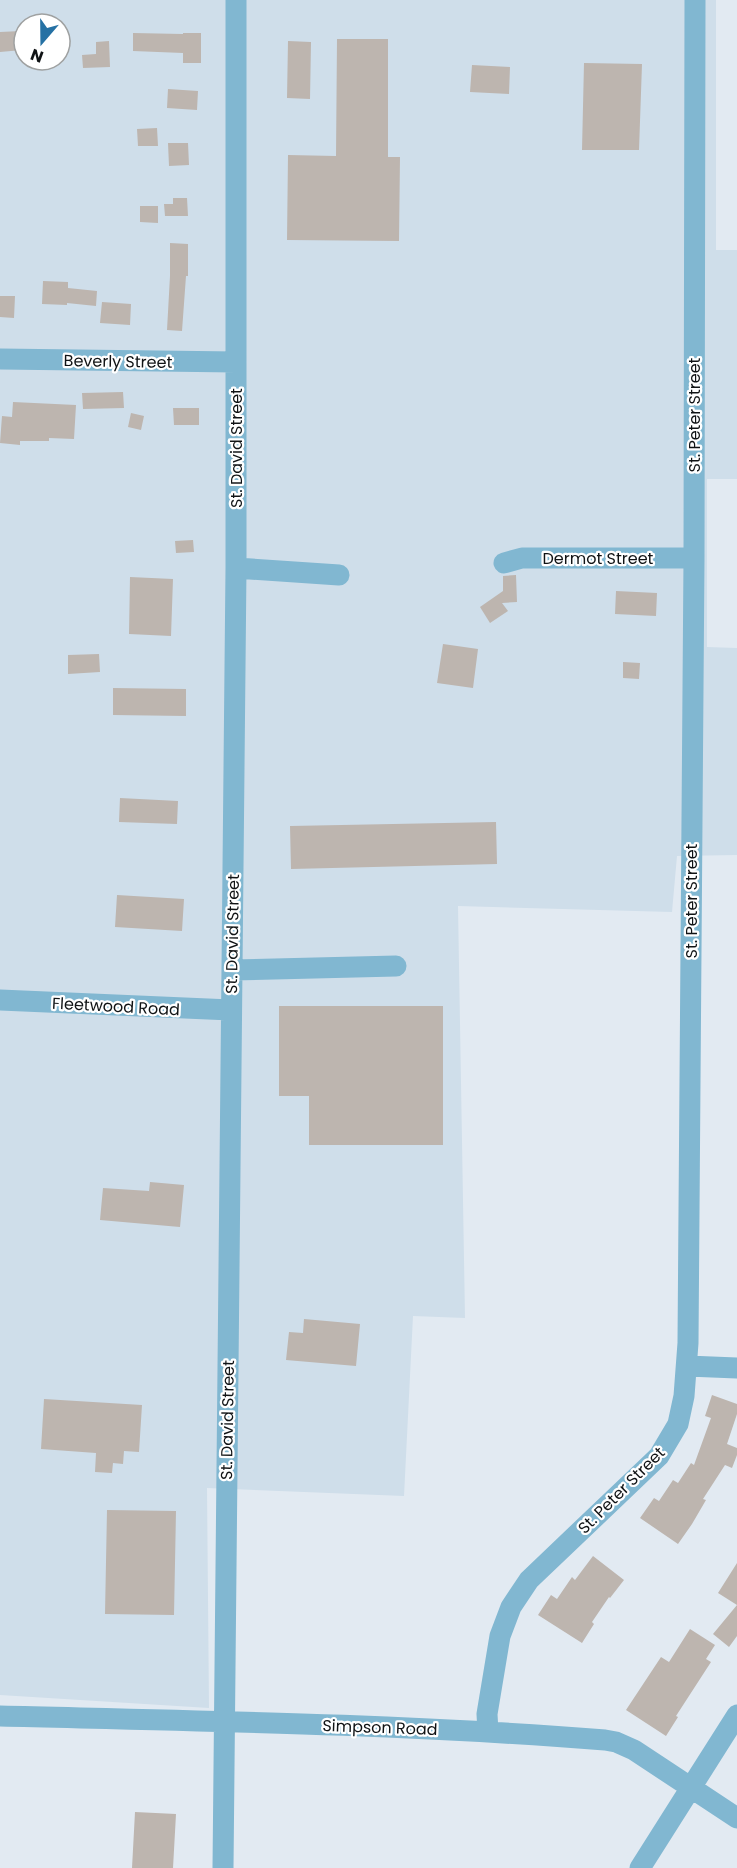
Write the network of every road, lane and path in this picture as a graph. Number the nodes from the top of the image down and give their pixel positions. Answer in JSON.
{"nodes":[{"id":1,"x":236,"y":0,"type":"edge"},
{"id":2,"x":694,"y":0,"type":"edge"},
{"id":3,"x":0,"y":359,"type":"edge"},
{"id":4,"x":236,"y":362,"type":"junction"},
{"id":5,"x":694,"y":558,"type":"junction"},
{"id":6,"x":504,"y":563,"type":"dead end"},
{"id":7,"x":236,"y":568,"type":"junction"},
{"id":8,"x":339,"y":575,"type":"dead end"},
{"id":9,"x":396,"y":966,"type":"dead end"},
{"id":10,"x":232,"y":970,"type":"junction"},
{"id":11,"x":0,"y":1000,"type":"edge"},
{"id":12,"x":231,"y":1010,"type":"junction"},
{"id":13,"x":687,"y":1366,"type":"junction"},
{"id":14,"x":737,"y":1368,"type":"edge"},
{"id":15,"x":0,"y":1716,"type":"edge"},
{"id":16,"x":737,"y":1716,"type":"edge"},
{"id":17,"x":223,"y":1721,"type":"junction"},
{"id":18,"x":488,"y":1732,"type":"junction"},
{"id":19,"x":690,"y":1787,"type":"junction"},
{"id":20,"x":737,"y":1818,"type":"edge"},
{"id":21,"x":223,"y":1868,"type":"edge"},
{"id":22,"x":640,"y":1868,"type":"edge"}],
"edges":[{"from":1,"to":4,"type":"street","name":"St. David Street"},
{"from":2,"to":5,"type":"street","name":"St. Peter Street"},
{"from":3,"to":4,"type":"street","name":"Beverly Street"},
{"from":4,"to":7,"type":"street","name":"St. David Street"},
{"from":5,"to":6,"type":"street","name":"Dermot Street"},
{"from":5,"to":13,"type":"street","name":"St. Peter Street"},
{"from":7,"to":8,"type":"street"},
{"from":7,"to":10,"type":"street","name":"St. David Street"},
{"from":9,"to":10,"type":"street"},
{"from":10,"to":12,"type":"street","name":"St. David Street"},
{"from":11,"to":12,"type":"street","name":"Fleetwood Road"},
{"from":12,"to":17,"type":"street","name":"St. David Street"},
{"from":13,"to":14,"type":"street"},
{"from":13,"to":18,"type":"street","name":"St. Peter Street"},
{"from":15,"to":17,"type":"street","name":"Simpson Road"},
{"from":16,"to":19,"type":"street"},
{"from":17,"to":18,"type":"street","name":"Simpson Road"},
{"from":17,"to":21,"type":"street","name":"St. David Street"},
{"from":18,"to":19,"type":"street","name":"Simpson Road"},
{"from":19,"to":20,"type":"street","name":"Simpson Road"},
{"from":19,"to":22,"type":"street"}]}
